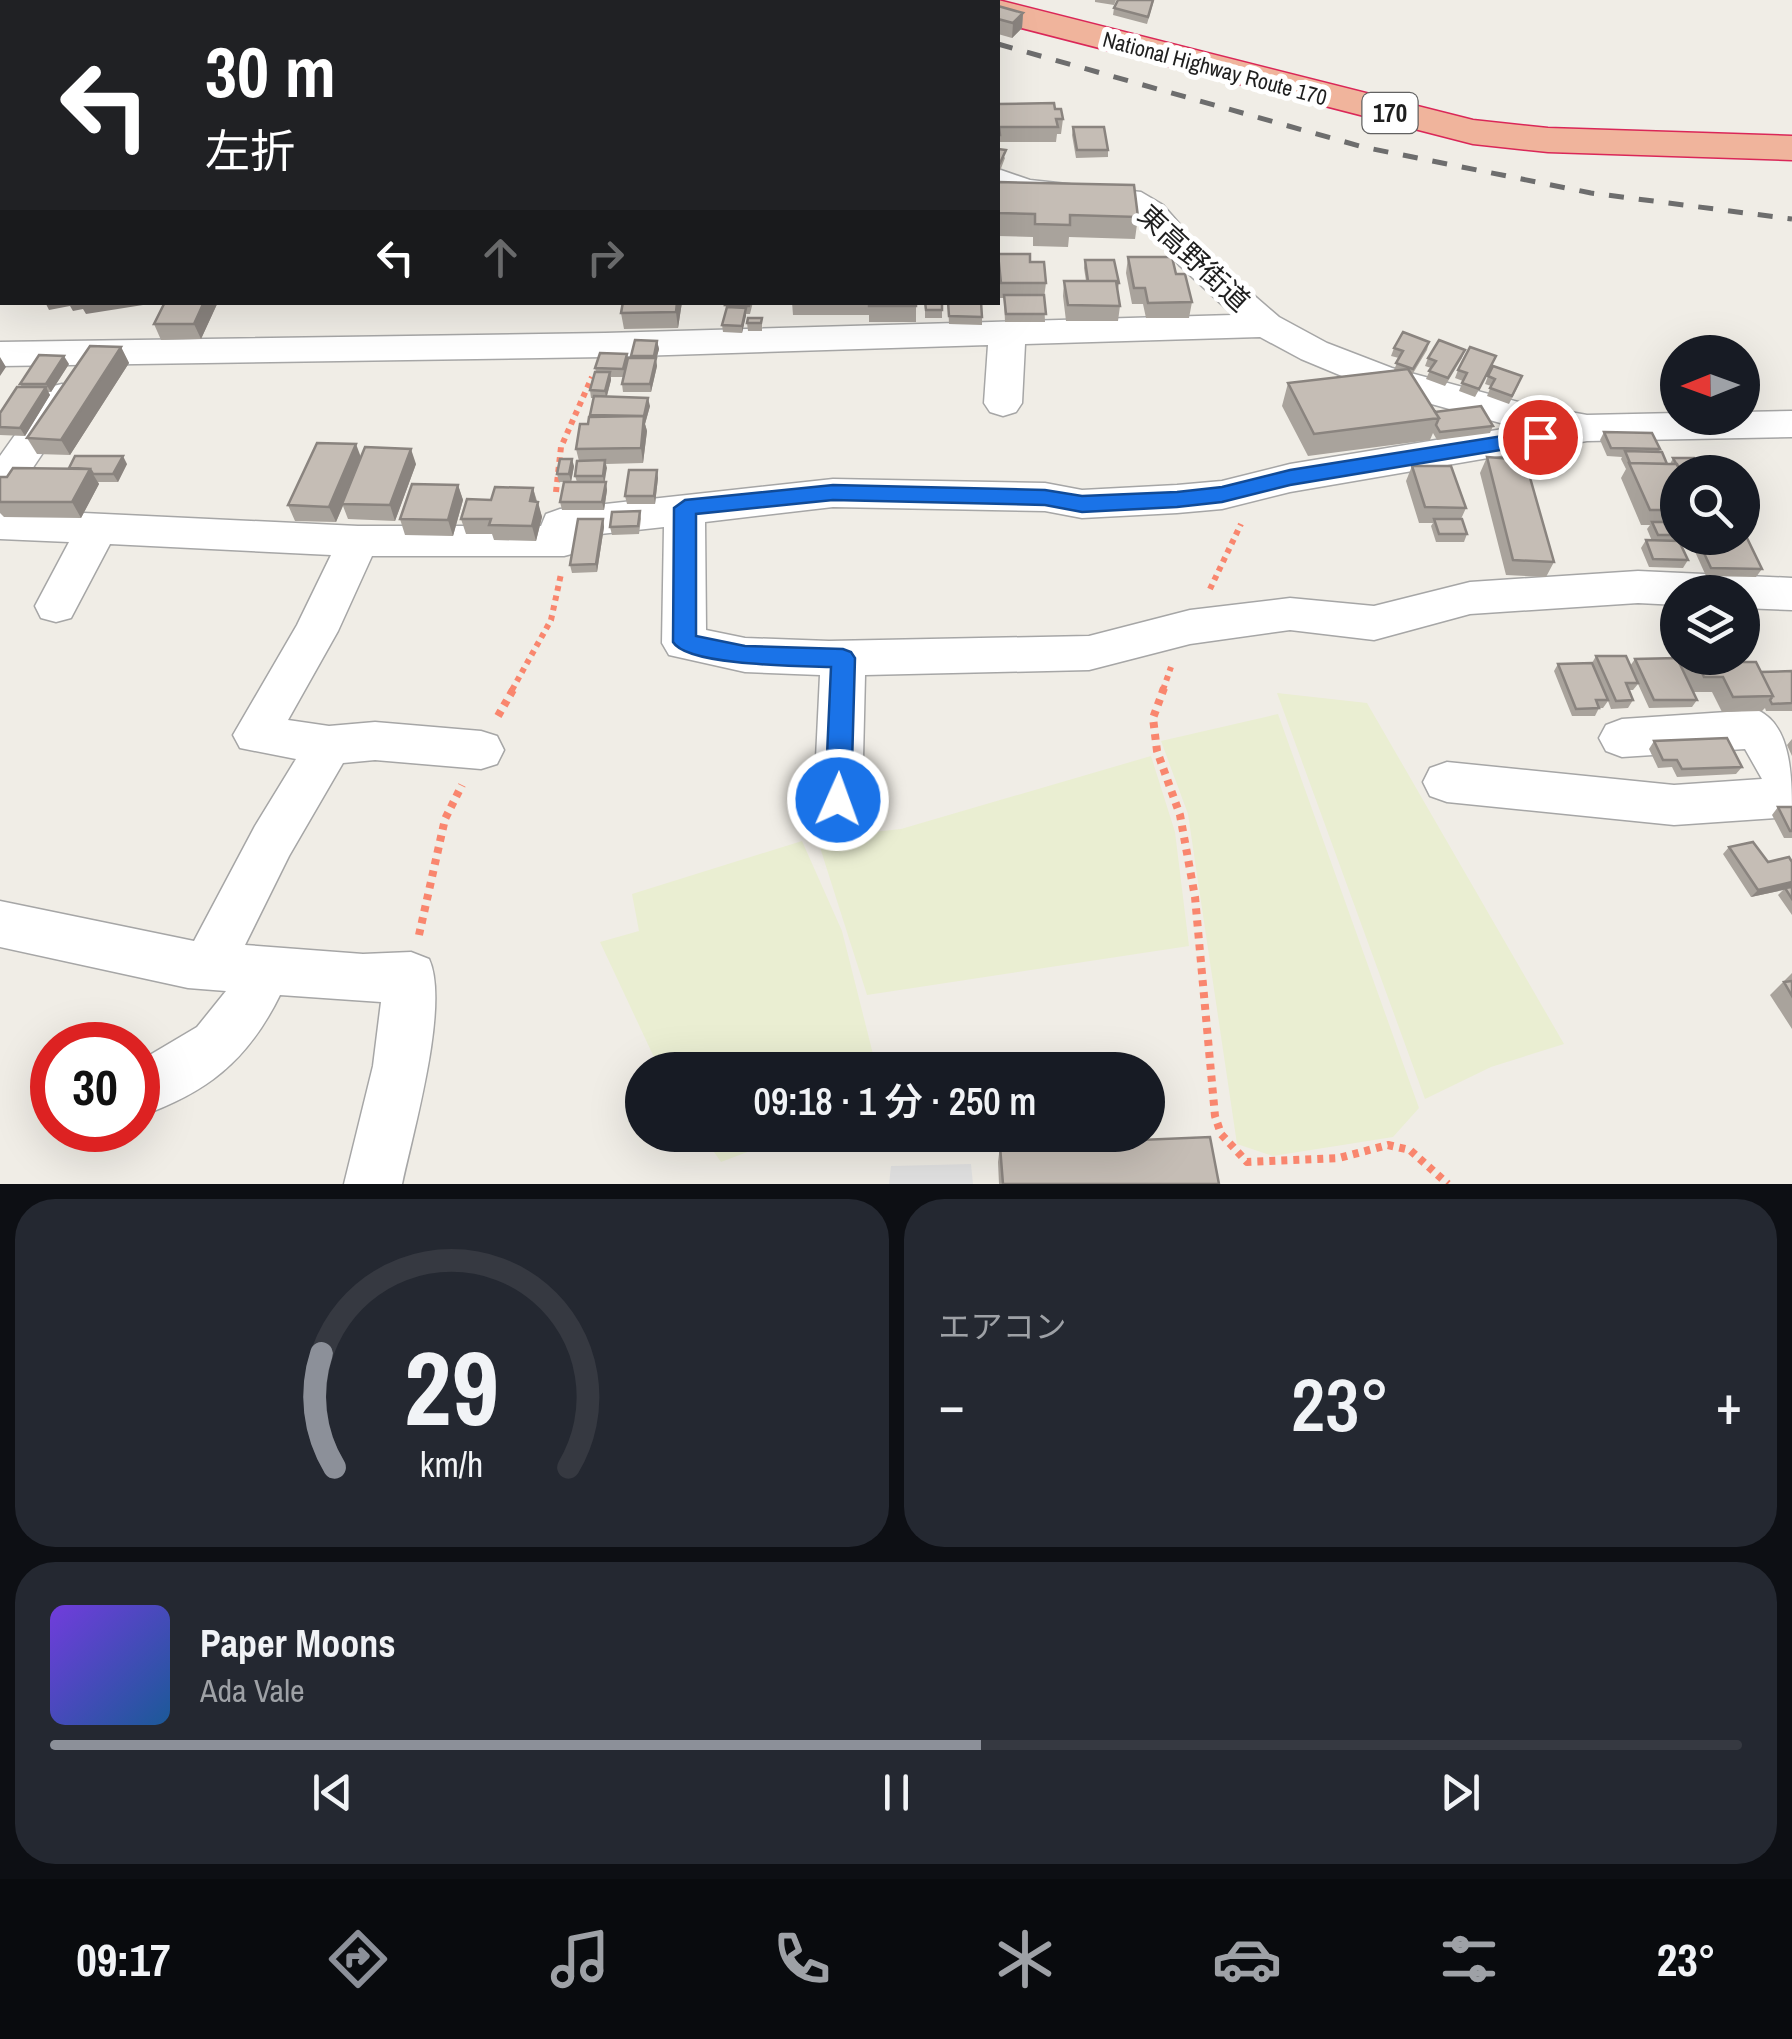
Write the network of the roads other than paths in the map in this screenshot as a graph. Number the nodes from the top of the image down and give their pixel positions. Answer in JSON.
{"nodes":[{"id":1,"x":1000,"y":12,"type":"edge"},
{"id":2,"x":1792,"y":148,"type":"edge"},
{"id":3,"x":1000,"y":179,"type":"edge"},
{"id":4,"x":1266,"y":325,"type":"junction"},
{"id":5,"x":1007,"y":335,"type":"junction"},
{"id":6,"x":0,"y":354,"type":"edge"},
{"id":7,"x":90,"y":356,"type":"junction"},
{"id":8,"x":1003,"y":403,"type":"dead end"},
{"id":9,"x":1792,"y":424,"type":"edge"},
{"id":10,"x":1586,"y":428,"type":"junction"},
{"id":11,"x":0,"y":486,"type":"edge"},
{"id":12,"x":685,"y":508,"type":"junction"},
{"id":13,"x":0,"y":524,"type":"edge"},
{"id":14,"x":96,"y":530,"type":"junction"},
{"id":15,"x":358,"y":541,"type":"junction"},
{"id":16,"x":1792,"y":594,"type":"edge"},
{"id":17,"x":56,"y":606,"type":"dead end"},
{"id":18,"x":843,"y":658,"type":"junction"},
{"id":19,"x":1622,"y":738,"type":"dead end"},
{"id":20,"x":329,"y":745,"type":"junction"},
{"id":21,"x":481,"y":750,"type":"road end"},
{"id":22,"x":1447,"y":782,"type":"dead end"},
{"id":23,"x":1792,"y":786,"type":"edge"},
{"id":24,"x":1792,"y":797,"type":"edge"},
{"id":25,"x":838,"y":800,"type":"dead end"},
{"id":26,"x":0,"y":924,"type":"edge"},
{"id":27,"x":208,"y":966,"type":"junction"},
{"id":28,"x":265,"y":970,"type":"junction"},
{"id":29,"x":160,"y":1080,"type":"edge"},
{"id":30,"x":373,"y":1184,"type":"edge"}],
"edges":[{"from":1,"to":2,"type":"highway","name":"National Highway Route 170","number":"170"},
{"from":3,"to":4,"type":"street","name":"東高野街道"},
{"from":4,"to":5,"type":"street"},
{"from":4,"to":10,"type":"street","name":"東高野街道"},
{"from":5,"to":7,"type":"street"},
{"from":5,"to":8,"type":"street"},
{"from":6,"to":7,"type":"street"},
{"from":7,"to":11,"type":"street"},
{"from":9,"to":10,"type":"street","name":"東高野街道"},
{"from":10,"to":12,"type":"street"},
{"from":12,"to":15,"type":"street"},
{"from":12,"to":18,"type":"street"},
{"from":13,"to":14,"type":"street"},
{"from":14,"to":15,"type":"street"},
{"from":14,"to":17,"type":"street"},
{"from":15,"to":20,"type":"street"},
{"from":16,"to":18,"type":"street"},
{"from":18,"to":25,"type":"street"},
{"from":19,"to":23,"type":"street"},
{"from":20,"to":21,"type":"street"},
{"from":20,"to":27,"type":"street"},
{"from":22,"to":24,"type":"street"},
{"from":26,"to":27,"type":"street"},
{"from":27,"to":28,"type":"street"},
{"from":28,"to":29,"type":"street"},
{"from":28,"to":30,"type":"street"}]}
